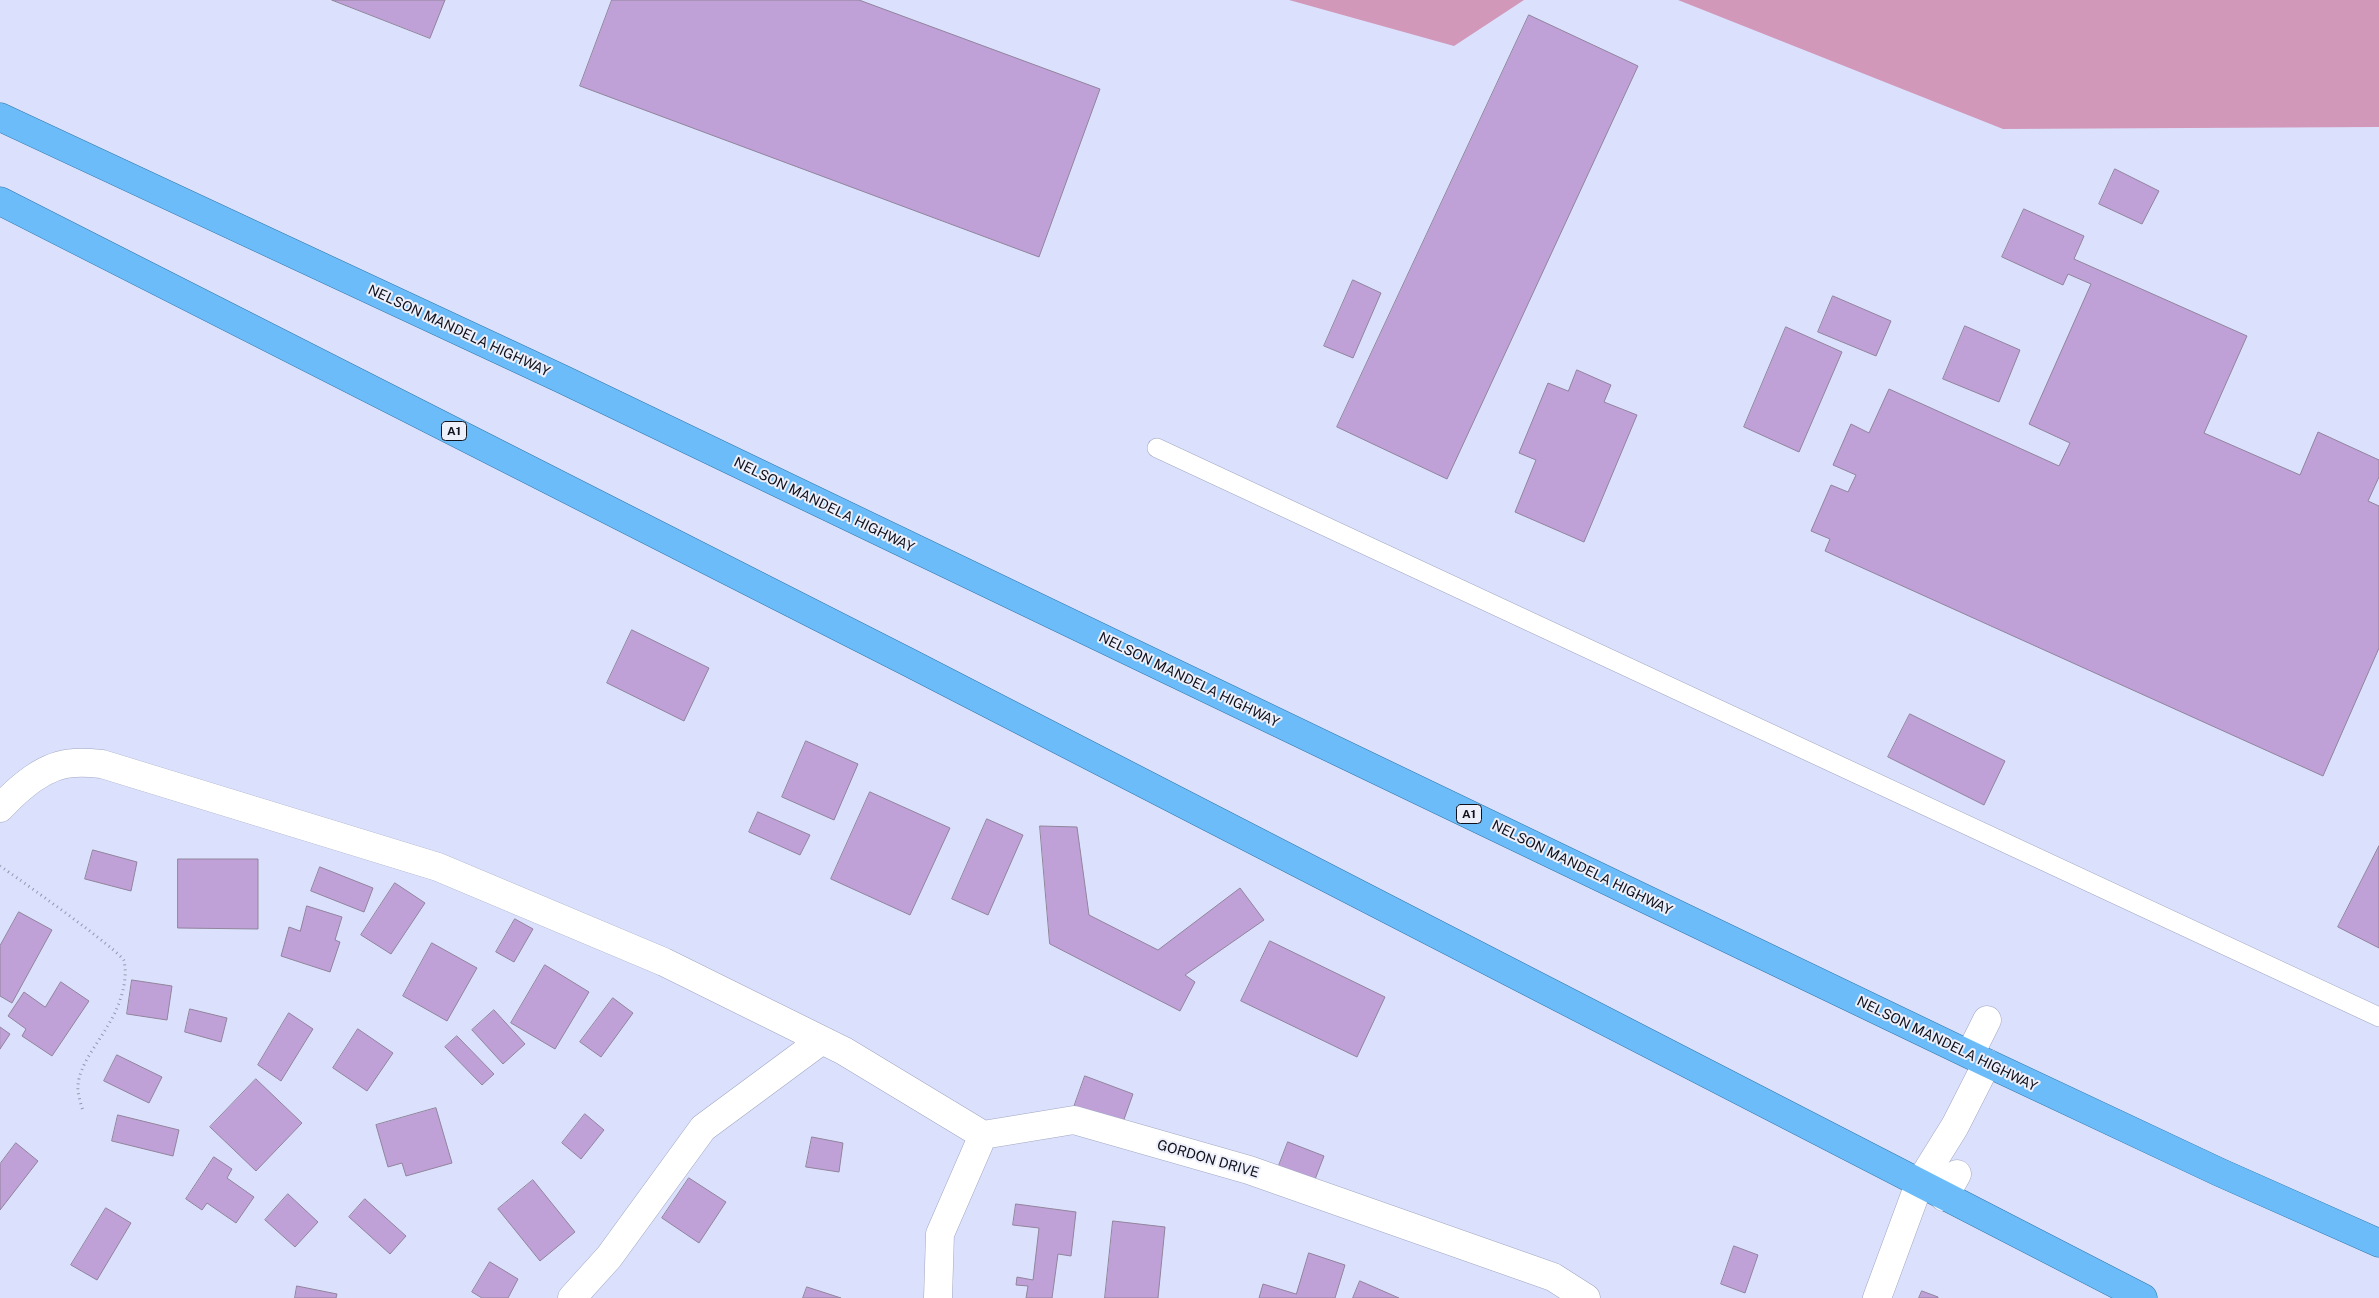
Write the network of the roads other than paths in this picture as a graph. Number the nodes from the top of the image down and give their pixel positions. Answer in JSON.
{"nodes":[{"id":1,"x":0,"y":117,"type":"edge"},
{"id":2,"x":0,"y":201,"type":"edge"},
{"id":3,"x":1157,"y":448,"type":"dead end"},
{"id":4,"x":0,"y":808,"type":"edge"},
{"id":5,"x":2379,"y":1017,"type":"edge"},
{"id":6,"x":1987,"y":1020,"type":"dead end"},
{"id":7,"x":822,"y":1040,"type":"junction"},
{"id":8,"x":1978,"y":1059,"type":"junction"},
{"id":9,"x":983,"y":1134,"type":"junction"},
{"id":10,"x":1957,"y":1174,"type":"dead end"},
{"id":11,"x":1919,"y":1184,"type":"junction"},
{"id":12,"x":1944,"y":1197,"type":"junction"},
{"id":13,"x":2379,"y":1243,"type":"edge"},
{"id":14,"x":572,"y":1298,"type":"edge"},
{"id":15,"x":938,"y":1298,"type":"edge"},
{"id":16,"x":1586,"y":1298,"type":"edge"},
{"id":17,"x":1878,"y":1298,"type":"edge"},
{"id":18,"x":2143,"y":1298,"type":"edge"}],
"edges":[{"from":1,"to":8,"type":"highway","name":"NELSON MANDELA HIGHWAY","number":"A1"},
{"from":2,"to":11,"type":"highway","number":"A1"},
{"from":3,"to":5,"type":"lane"},
{"from":4,"to":7,"type":"street"},
{"from":6,"to":8,"type":"street"},
{"from":7,"to":9,"type":"street"},
{"from":7,"to":14,"type":"street"},
{"from":8,"to":11,"type":"street"},
{"from":8,"to":13,"type":"highway","name":"NELSON MANDELA HIGHWAY","number":"A1"},
{"from":9,"to":15,"type":"street"},
{"from":9,"to":16,"type":"street","name":"GORDON DRIVE"},
{"from":10,"to":12,"type":"street"},
{"from":11,"to":12,"type":"highway","number":"A1"},
{"from":11,"to":17,"type":"street"},
{"from":12,"to":18,"type":"highway","number":"A1"}]}
